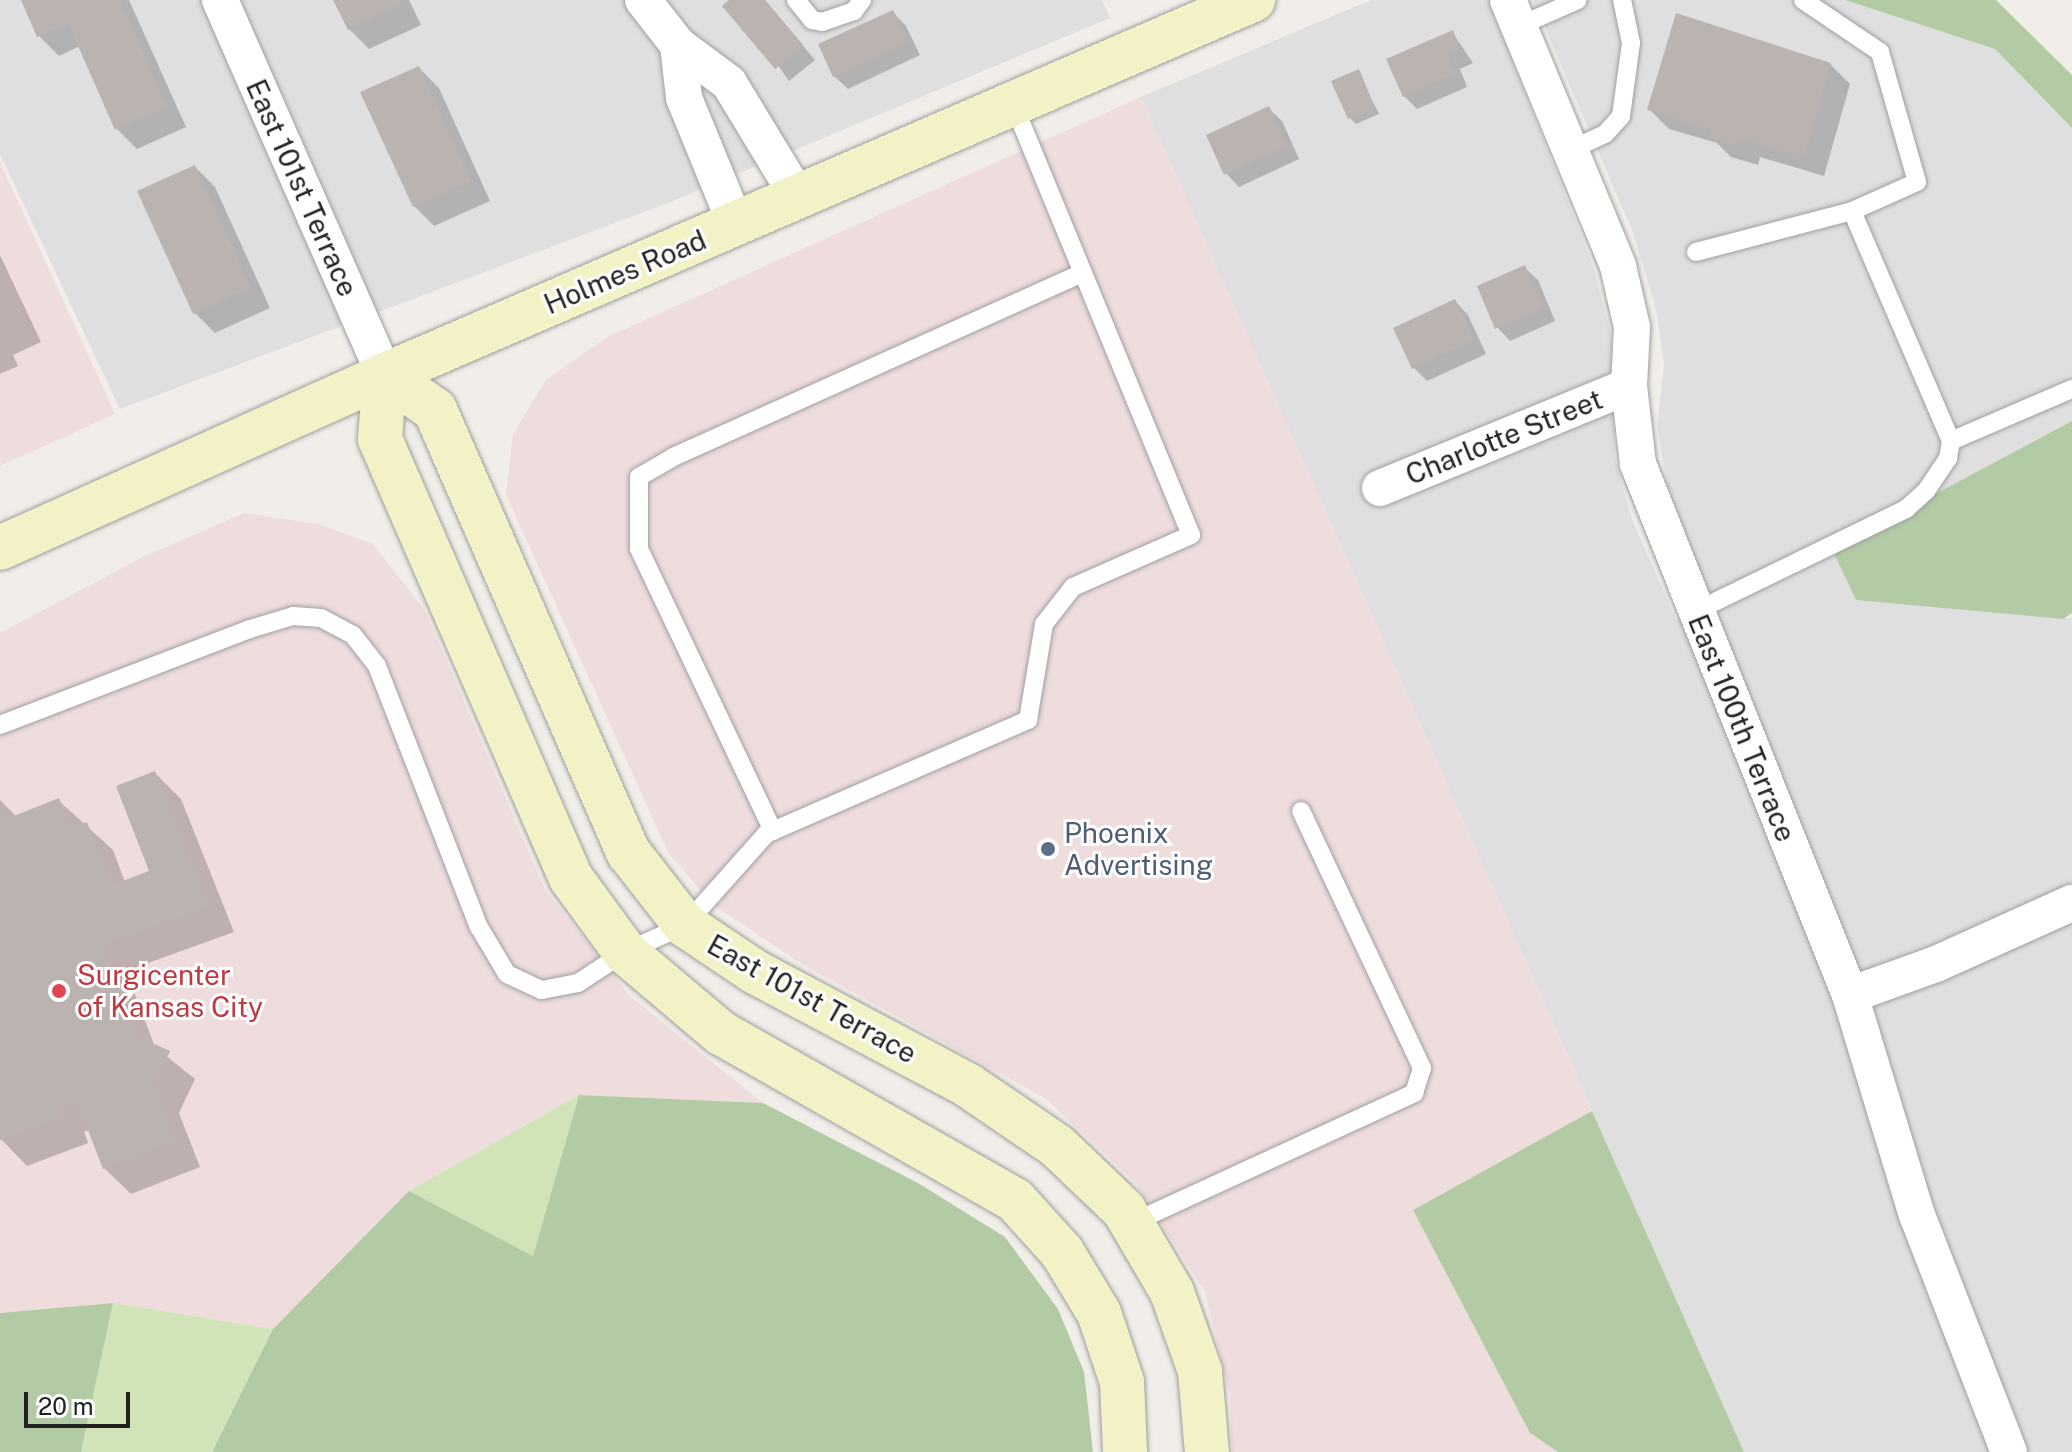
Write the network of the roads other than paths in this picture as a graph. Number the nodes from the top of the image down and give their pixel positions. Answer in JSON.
{"nodes":[{"id":1,"x":220,"y":0,"type":"edge"},
{"id":2,"x":796,"y":0,"type":"edge"},
{"id":3,"x":862,"y":0,"type":"edge"},
{"id":4,"x":1253,"y":0,"type":"edge"},
{"id":5,"x":1578,"y":0,"type":"edge"},
{"id":6,"x":1622,"y":0,"type":"edge"},
{"id":7,"x":1803,"y":0,"type":"edge"},
{"id":8,"x":649,"y":2,"type":"edge"},
{"id":9,"x":1513,"y":13,"type":"edge"},
{"id":10,"x":678,"y":45,"type":"junction"},
{"id":11,"x":1013,"y":104,"type":"junction"},
{"id":12,"x":1568,"y":151,"type":"junction"},
{"id":13,"x":798,"y":197,"type":"junction"},
{"id":14,"x":1852,"y":211,"type":"junction"},
{"id":15,"x":736,"y":225,"type":"junction"},
{"id":16,"x":1696,"y":252,"type":"dead end"},
{"id":17,"x":1083,"y":273,"type":"junction"},
{"id":18,"x":385,"y":375,"type":"junction"},
{"id":19,"x":1629,"y":386,"type":"junction"},
{"id":20,"x":2072,"y":389,"type":"edge"},
{"id":21,"x":1951,"y":441,"type":"junction"},
{"id":22,"x":1380,"y":488,"type":"dead end"},
{"id":23,"x":0,"y":548,"type":"edge"},
{"id":24,"x":1694,"y":612,"type":"junction"},
{"id":25,"x":0,"y":725,"type":"edge"},
{"id":26,"x":1301,"y":811,"type":"dead end"},
{"id":27,"x":773,"y":831,"type":"junction"},
{"id":28,"x":2072,"y":903,"type":"edge"},
{"id":29,"x":685,"y":925,"type":"junction"},
{"id":30,"x":625,"y":952,"type":"junction"},
{"id":31,"x":1850,"y":995,"type":"junction"},
{"id":32,"x":1132,"y":1223,"type":"junction"},
{"id":33,"x":1125,"y":1452,"type":"edge"},
{"id":34,"x":1207,"y":1452,"type":"edge"},
{"id":35,"x":2009,"y":1452,"type":"edge"}],
"edges":[{"from":1,"to":18,"type":"street","name":"East 101st Terrace"},
{"from":2,"to":3,"type":"lane"},
{"from":4,"to":11,"type":"street","name":"Holmes Road"},
{"from":5,"to":9,"type":"lane"},
{"from":6,"to":12,"type":"lane"},
{"from":7,"to":14,"type":"lane"},
{"from":8,"to":10,"type":"street"},
{"from":9,"to":12,"type":"street","name":"East 100th Terrace"},
{"from":10,"to":13,"type":"street"},
{"from":10,"to":15,"type":"street"},
{"from":11,"to":13,"type":"street","name":"Holmes Road"},
{"from":11,"to":17,"type":"lane"},
{"from":12,"to":19,"type":"street","name":"East 100th Terrace"},
{"from":13,"to":15,"type":"street","name":"Holmes Road"},
{"from":14,"to":16,"type":"lane"},
{"from":14,"to":21,"type":"lane"},
{"from":15,"to":18,"type":"street","name":"Holmes Road"},
{"from":17,"to":27,"type":"lane"},
{"from":17,"to":27,"type":"lane"},
{"from":18,"to":23,"type":"street","name":"Holmes Road"},
{"from":18,"to":29,"type":"street","name":"East 101st Terrace"},
{"from":18,"to":30,"type":"street","name":"East 101st Terrace"},
{"from":19,"to":22,"type":"street","name":"Charlotte Street"},
{"from":19,"to":24,"type":"street","name":"East 100th Terrace"},
{"from":20,"to":21,"type":"lane"},
{"from":21,"to":24,"type":"lane"},
{"from":24,"to":31,"type":"street","name":"East 100th Terrace"},
{"from":25,"to":30,"type":"lane"},
{"from":26,"to":32,"type":"lane"},
{"from":27,"to":29,"type":"lane"},
{"from":28,"to":31,"type":"street"},
{"from":29,"to":30,"type":"lane"},
{"from":29,"to":32,"type":"street","name":"East 101st Terrace"},
{"from":30,"to":33,"type":"street","name":"East 101st Terrace"},
{"from":31,"to":35,"type":"street","name":"East 100th Terrace"},
{"from":32,"to":34,"type":"street","name":"East 101st Terrace"}]}
